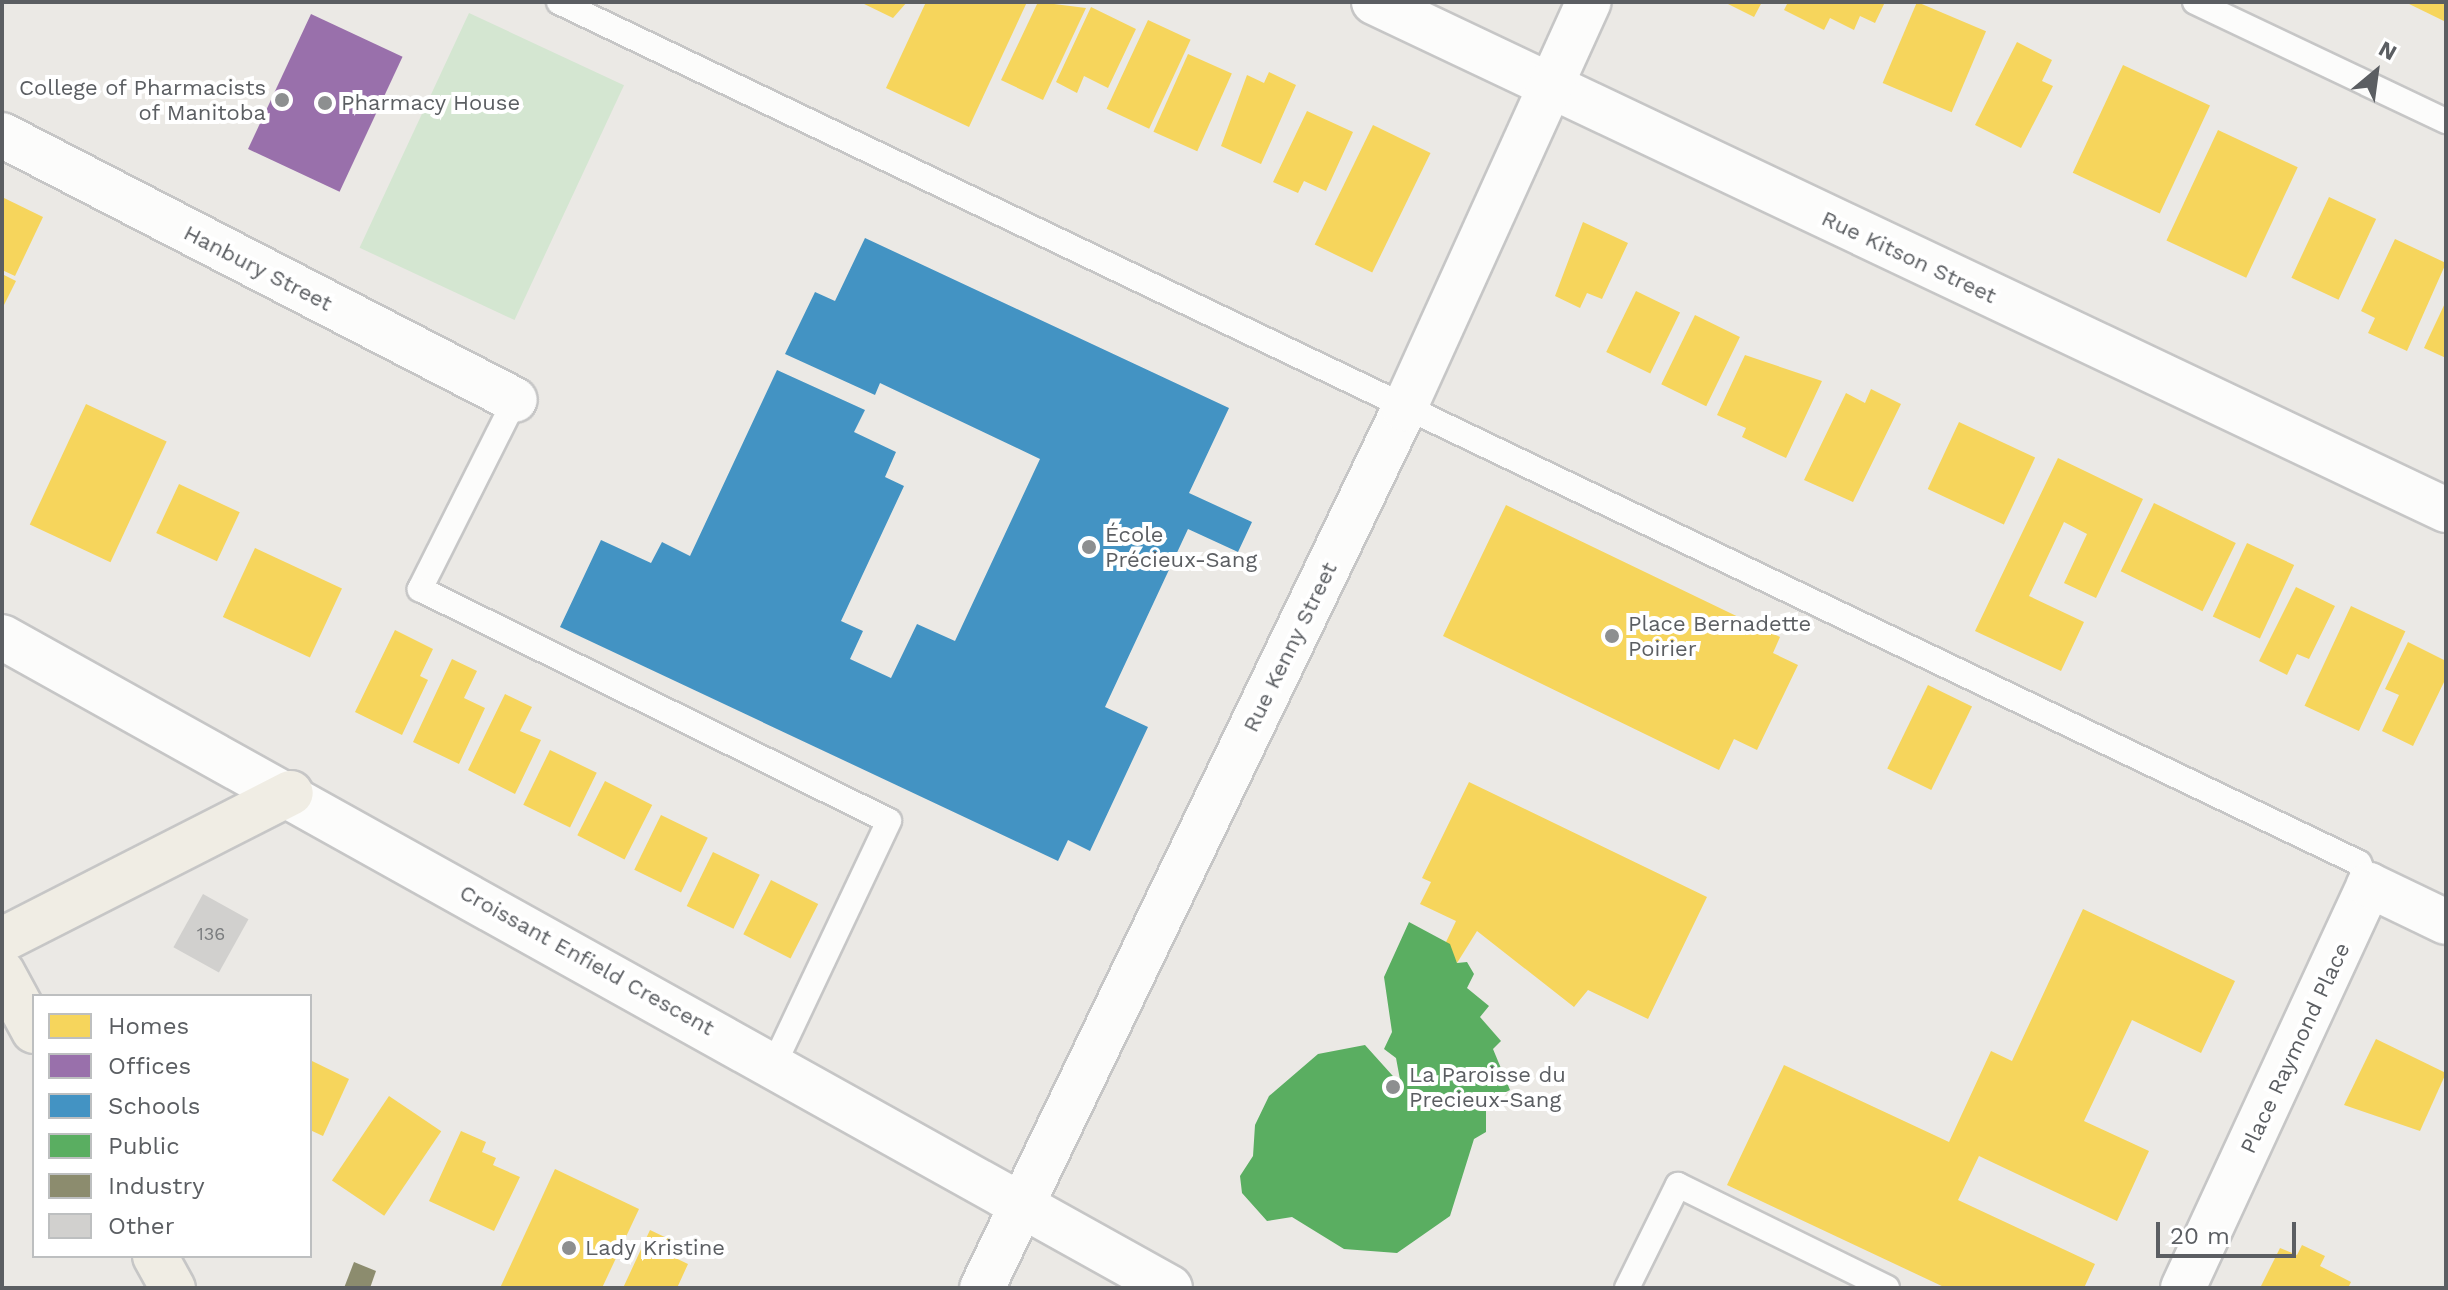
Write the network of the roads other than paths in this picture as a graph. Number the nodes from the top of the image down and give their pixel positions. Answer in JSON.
{"nodes":[{"id":1,"x":559,"y":2,"type":"edge"},
{"id":2,"x":1374,"y":2,"type":"edge"},
{"id":3,"x":1589,"y":2,"type":"edge"},
{"id":4,"x":2195,"y":2,"type":"edge"},
{"id":5,"x":1550,"y":87,"type":"junction"},
{"id":6,"x":2446,"y":121,"type":"edge"},
{"id":7,"x":2,"y":135,"type":"edge"},
{"id":8,"x":515,"y":400,"type":"joint"},
{"id":9,"x":1404,"y":409,"type":"junction"},
{"id":10,"x":2446,"y":510,"type":"edge"},
{"id":11,"x":2,"y":637,"type":"edge"},
{"id":12,"x":291,"y":793,"type":"junction"},
{"id":13,"x":2369,"y":885,"type":"junction"},
{"id":14,"x":2446,"y":922,"type":"edge"},
{"id":15,"x":2,"y":940,"type":"edge"},
{"id":16,"x":2,"y":972,"type":"edge"},
{"id":17,"x":32,"y":1027,"type":"edge"},
{"id":18,"x":773,"y":1066,"type":"junction"},
{"id":19,"x":1022,"y":1205,"type":"junction"},
{"id":20,"x":156,"y":1258,"type":"edge"},
{"id":21,"x":173,"y":1288,"type":"edge"},
{"id":22,"x":982,"y":1288,"type":"edge"},
{"id":23,"x":1170,"y":1288,"type":"edge"},
{"id":24,"x":1627,"y":1288,"type":"edge"},
{"id":25,"x":1887,"y":1288,"type":"edge"},
{"id":26,"x":2183,"y":1288,"type":"edge"}],
"edges":[{"from":1,"to":9,"type":"lane"},
{"from":2,"to":5,"type":"street","name":"Rue Kitson Street"},
{"from":3,"to":5,"type":"street","name":"Rue Kenny Street"},
{"from":4,"to":6,"type":"lane"},
{"from":5,"to":9,"type":"street","name":"Rue Kenny Street"},
{"from":5,"to":10,"type":"street","name":"Rue Kitson Street"},
{"from":7,"to":8,"type":"street","name":"Hanbury Street"},
{"from":8,"to":18,"type":"lane"},
{"from":9,"to":13,"type":"lane"},
{"from":9,"to":19,"type":"street","name":"Rue Kenny Street"},
{"from":11,"to":12,"type":"street","name":"Croissant Enfield Crescent"},
{"from":12,"to":15,"type":"highway"},
{"from":12,"to":18,"type":"street","name":"Croissant Enfield Crescent"},
{"from":13,"to":14,"type":"street"},
{"from":13,"to":26,"type":"street","name":"Place Raymond Place"},
{"from":16,"to":17,"type":"highway"},
{"from":18,"to":19,"type":"street","name":"Croissant Enfield Crescent"},
{"from":19,"to":22,"type":"street","name":"Rue Kenny Street"},
{"from":19,"to":23,"type":"street","name":"Croissant Enfield Crescent"},
{"from":20,"to":21,"type":"highway"},
{"from":24,"to":25,"type":"lane"}]}
